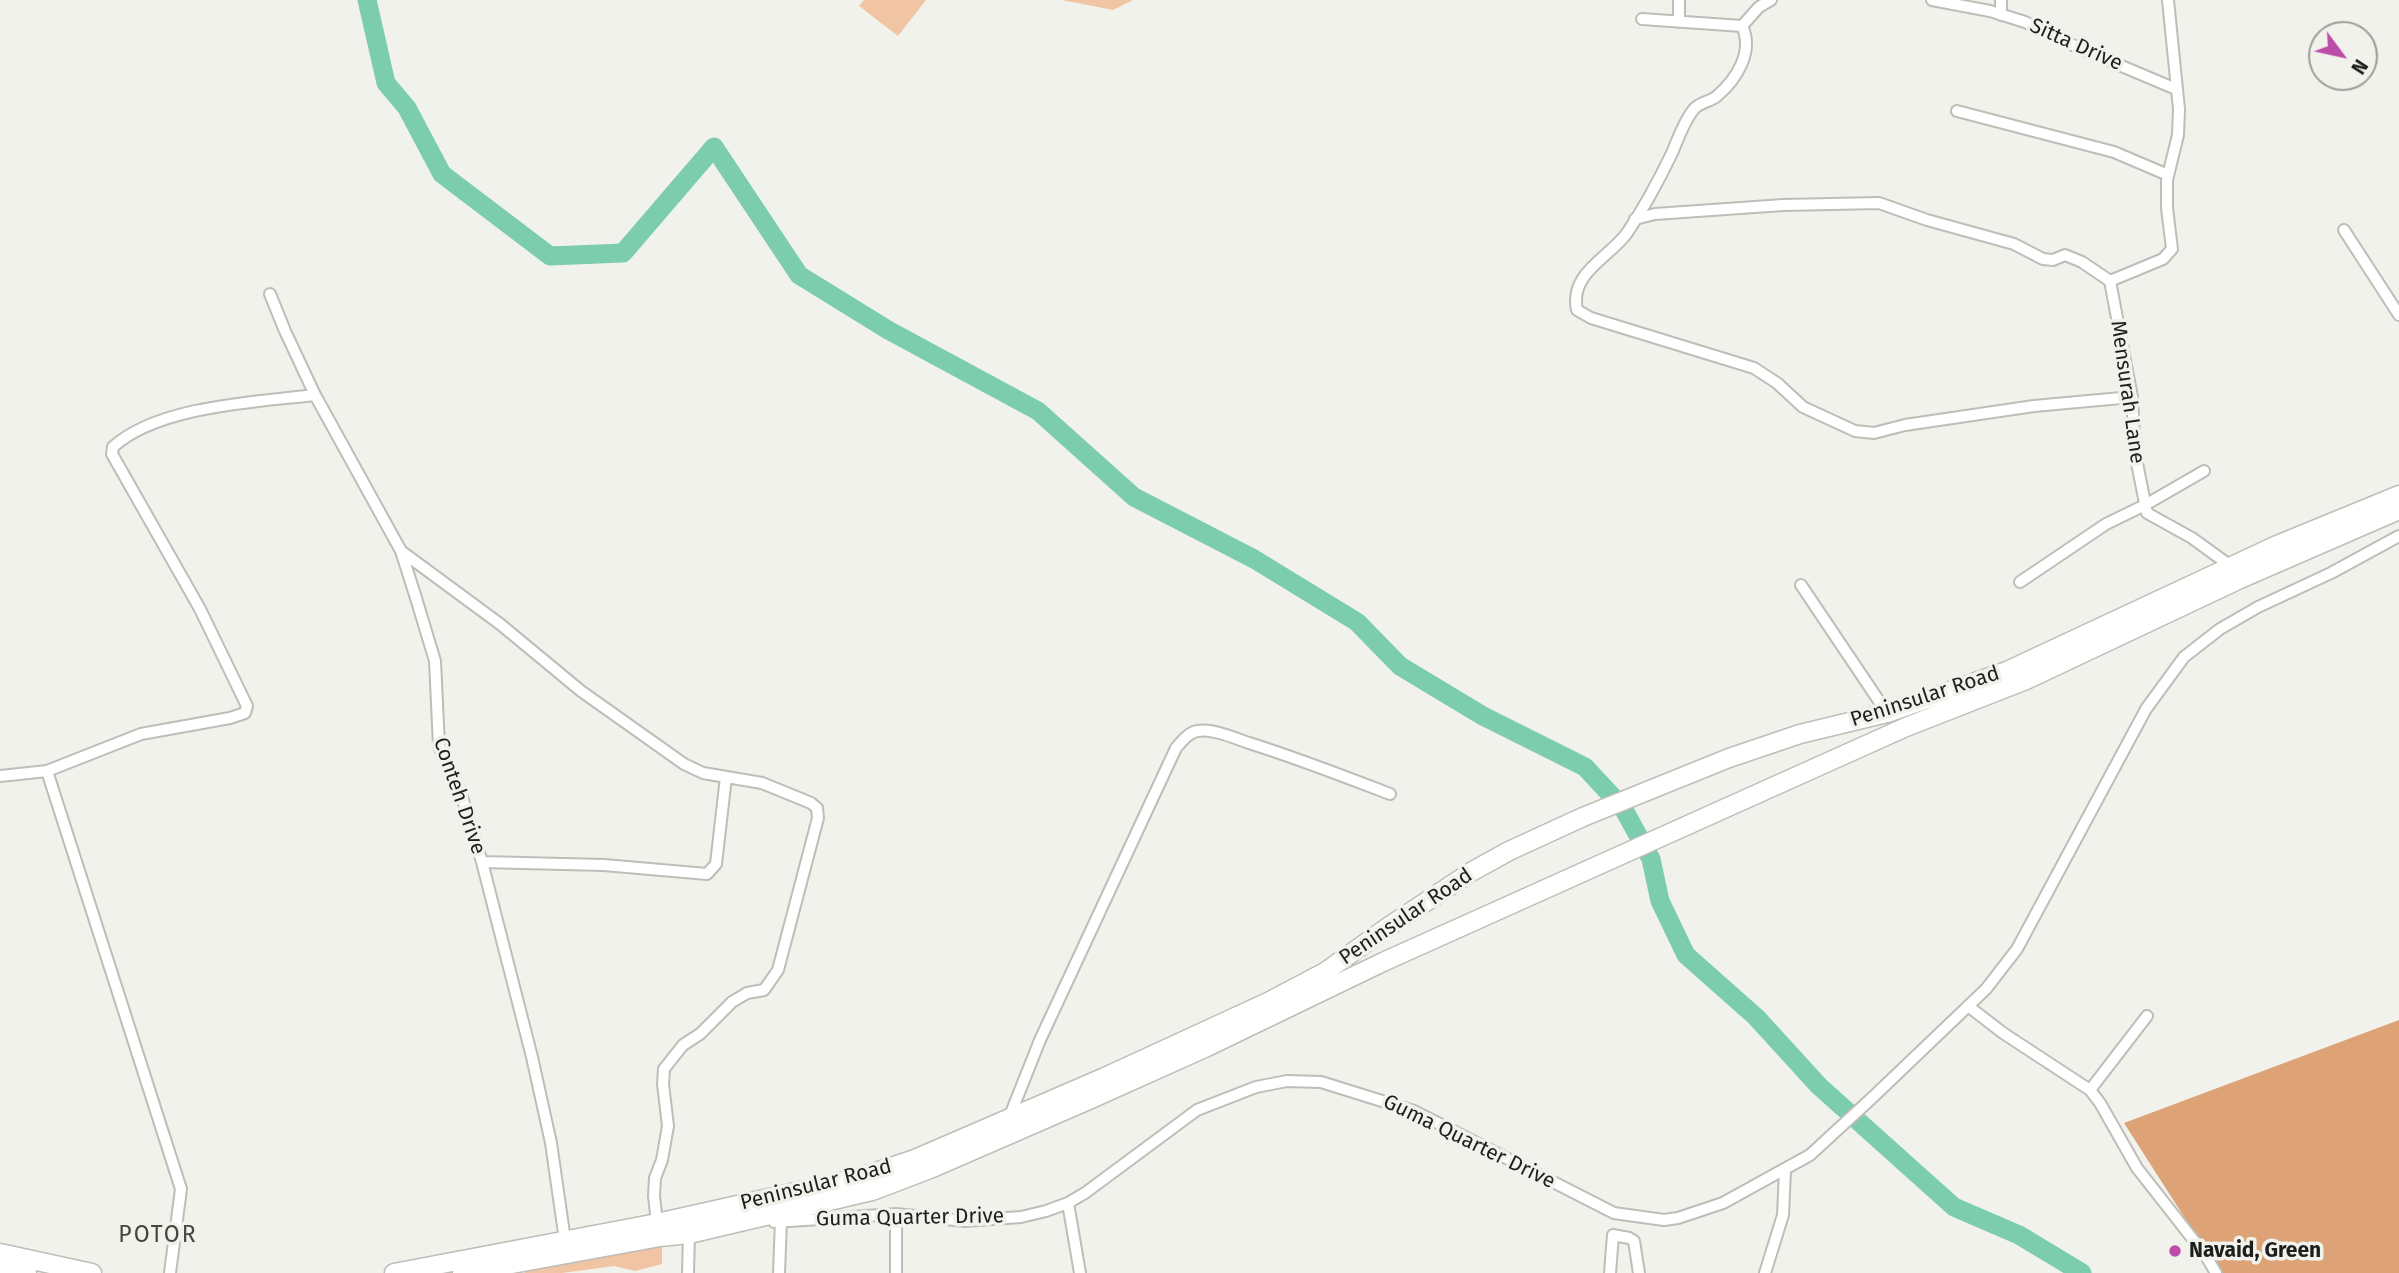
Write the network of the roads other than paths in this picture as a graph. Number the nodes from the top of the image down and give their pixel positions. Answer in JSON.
{"nodes":[{"id":1,"x":1679,"y":0,"type":"edge"},
{"id":2,"x":1771,"y":0,"type":"edge"},
{"id":3,"x":1932,"y":0,"type":"edge"},
{"id":4,"x":2001,"y":0,"type":"edge"},
{"id":5,"x":2168,"y":0,"type":"edge"},
{"id":6,"x":2001,"y":15,"type":"junction"},
{"id":7,"x":1643,"y":19,"type":"dead end"},
{"id":8,"x":1679,"y":22,"type":"junction"},
{"id":9,"x":1742,"y":26,"type":"junction"},
{"id":10,"x":2176,"y":89,"type":"junction"},
{"id":11,"x":1957,"y":111,"type":"dead end"},
{"id":12,"x":2168,"y":175,"type":"junction"},
{"id":13,"x":1635,"y":219,"type":"junction"},
{"id":14,"x":2344,"y":230,"type":"dead end"},
{"id":15,"x":2110,"y":281,"type":"junction"},
{"id":16,"x":270,"y":294,"type":"dead end"},
{"id":17,"x":2399,"y":315,"type":"edge"},
{"id":18,"x":315,"y":395,"type":"junction"},
{"id":19,"x":2132,"y":397,"type":"junction"},
{"id":20,"x":2204,"y":471,"type":"dead end"},
{"id":21,"x":2399,"y":495,"type":"edge"},
{"id":22,"x":2145,"y":505,"type":"junction"},
{"id":23,"x":2399,"y":510,"type":"edge"},
{"id":24,"x":2399,"y":536,"type":"edge"},
{"id":25,"x":401,"y":551,"type":"junction"},
{"id":26,"x":2232,"y":567,"type":"junction"},
{"id":27,"x":2020,"y":582,"type":"dead end"},
{"id":28,"x":1801,"y":585,"type":"dead end"},
{"id":29,"x":1887,"y":713,"type":"junction"},
{"id":30,"x":47,"y":771,"type":"junction"},
{"id":31,"x":0,"y":776,"type":"edge"},
{"id":32,"x":726,"y":777,"type":"junction"},
{"id":33,"x":1390,"y":794,"type":"dead end"},
{"id":34,"x":482,"y":862,"type":"junction"},
{"id":35,"x":1968,"y":1006,"type":"junction"},
{"id":36,"x":2147,"y":1016,"type":"dead end"},
{"id":37,"x":2090,"y":1090,"type":"junction"},
{"id":38,"x":1009,"y":1118,"type":"junction"},
{"id":39,"x":1785,"y":1170,"type":"junction"},
{"id":40,"x":1068,"y":1203,"type":"junction"},
{"id":41,"x":750,"y":1210,"type":"junction"},
{"id":42,"x":896,"y":1214,"type":"junction"},
{"id":43,"x":781,"y":1220,"type":"junction"},
{"id":44,"x":657,"y":1223,"type":"junction"},
{"id":45,"x":689,"y":1234,"type":"junction"},
{"id":46,"x":565,"y":1240,"type":"junction"},
{"id":47,"x":0,"y":1253,"type":"edge"},
{"id":48,"x":0,"y":1267,"type":"edge"},
{"id":49,"x":27,"y":1273,"type":"edge"},
{"id":50,"x":92,"y":1273,"type":"edge"},
{"id":51,"x":170,"y":1273,"type":"edge"},
{"id":52,"x":396,"y":1273,"type":"edge"},
{"id":53,"x":462,"y":1273,"type":"edge"},
{"id":54,"x":688,"y":1273,"type":"edge"},
{"id":55,"x":779,"y":1273,"type":"edge"},
{"id":56,"x":896,"y":1273,"type":"edge"},
{"id":57,"x":1080,"y":1273,"type":"edge"},
{"id":58,"x":1610,"y":1273,"type":"edge"},
{"id":59,"x":1639,"y":1273,"type":"edge"},
{"id":60,"x":1765,"y":1273,"type":"edge"},
{"id":61,"x":2216,"y":1273,"type":"edge"}],
"edges":[{"from":1,"to":8,"type":"street"},
{"from":2,"to":9,"type":"street"},
{"from":3,"to":6,"type":"street","name":"Sitta Drive"},
{"from":4,"to":6,"type":"street"},
{"from":5,"to":10,"type":"street"},
{"from":6,"to":10,"type":"street","name":"Sitta Drive"},
{"from":7,"to":8,"type":"street"},
{"from":8,"to":9,"type":"street"},
{"from":9,"to":13,"type":"street"},
{"from":10,"to":12,"type":"street"},
{"from":11,"to":12,"type":"street"},
{"from":12,"to":15,"type":"street"},
{"from":13,"to":15,"type":"street"},
{"from":13,"to":19,"type":"street"},
{"from":14,"to":17,"type":"street"},
{"from":15,"to":19,"type":"street","name":"Mensurah Lane"},
{"from":16,"to":18,"type":"street","name":"Conteh Drive"},
{"from":18,"to":25,"type":"street","name":"Conteh Drive"},
{"from":18,"to":30,"type":"street"},
{"from":19,"to":22,"type":"street","name":"Mensurah Lane"},
{"from":20,"to":22,"type":"street"},
{"from":21,"to":26,"type":"main road","name":"Peninsular Road"},
{"from":22,"to":26,"type":"street"},
{"from":22,"to":27,"type":"street"},
{"from":23,"to":41,"type":"main road","name":"Peninsular Road"},
{"from":24,"to":35,"type":"street"},
{"from":25,"to":32,"type":"street"},
{"from":25,"to":34,"type":"street","name":"Conteh Drive"},
{"from":26,"to":29,"type":"main road","name":"Peninsular Road"},
{"from":28,"to":29,"type":"street"},
{"from":29,"to":38,"type":"main road","name":"Peninsular Road"},
{"from":30,"to":31,"type":"street"},
{"from":30,"to":51,"type":"street"},
{"from":32,"to":34,"type":"street"},
{"from":32,"to":44,"type":"street"},
{"from":33,"to":38,"type":"street"},
{"from":34,"to":46,"type":"street","name":"Conteh Drive"},
{"from":35,"to":37,"type":"street"},
{"from":35,"to":39,"type":"street","name":"Guma Quarter Drive"},
{"from":36,"to":37,"type":"street"},
{"from":37,"to":61,"type":"street"},
{"from":38,"to":41,"type":"main road","name":"Peninsular Road"},
{"from":39,"to":40,"type":"street","name":"Guma Quarter Drive"},
{"from":39,"to":60,"type":"street"},
{"from":40,"to":42,"type":"street","name":"Guma Quarter Drive"},
{"from":40,"to":57,"type":"street"},
{"from":41,"to":43,"type":"street","name":"Guma Quarter Drive"},
{"from":41,"to":44,"type":"main road","name":"Peninsular Road"},
{"from":41,"to":45,"type":"main road","name":"Peninsular Road"},
{"from":42,"to":43,"type":"street","name":"Guma Quarter Drive"},
{"from":42,"to":56,"type":"street"},
{"from":43,"to":55,"type":"street"},
{"from":44,"to":46,"type":"main road","name":"Peninsular Road"},
{"from":45,"to":53,"type":"main road","name":"Peninsular Road"},
{"from":45,"to":54,"type":"street"},
{"from":46,"to":52,"type":"main road","name":"Peninsular Road"},
{"from":47,"to":50,"type":"main road"},
{"from":48,"to":49,"type":"main road"},
{"from":58,"to":59,"type":"street"}]}
